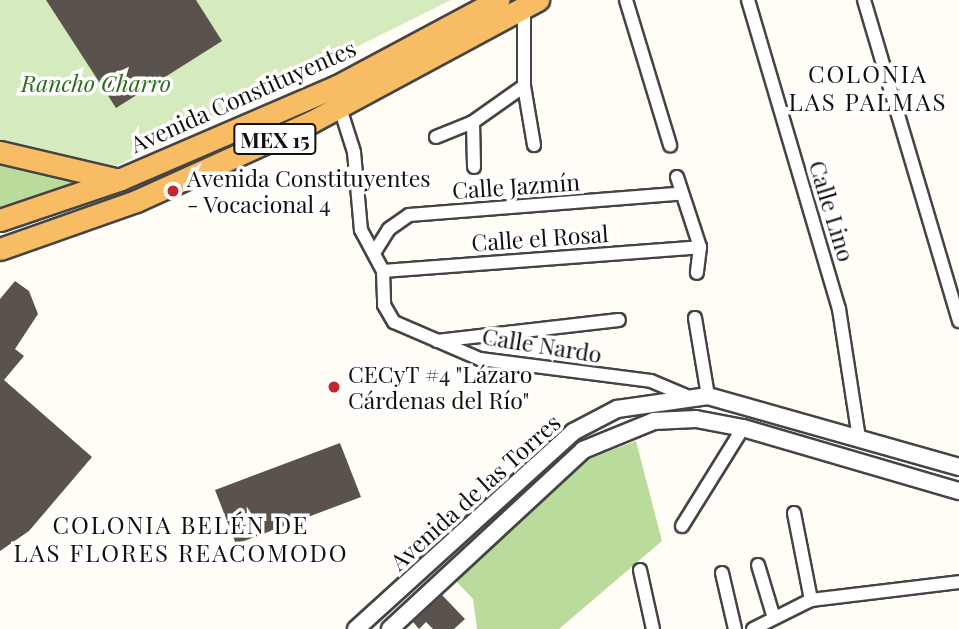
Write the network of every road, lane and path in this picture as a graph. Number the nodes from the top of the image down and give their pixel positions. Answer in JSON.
{"nodes":[{"id":1,"x":626,"y":0,"type":"edge"},
{"id":2,"x":748,"y":0,"type":"edge"},
{"id":3,"x":864,"y":0,"type":"edge"},
{"id":4,"x":510,"y":3,"type":"edge"},
{"id":5,"x":524,"y":86,"type":"junction"},
{"id":6,"x":340,"y":108,"type":"junction"},
{"id":7,"x":473,"y":122,"type":"junction"},
{"id":8,"x":436,"y":137,"type":"dead end"},
{"id":9,"x":534,"y":145,"type":"dead end"},
{"id":10,"x":670,"y":145,"type":"dead end"},
{"id":11,"x":0,"y":152,"type":"edge"},
{"id":12,"x":474,"y":167,"type":"dead end"},
{"id":13,"x":677,"y":177,"type":"dead end"},
{"id":14,"x":121,"y":179,"type":"junction"},
{"id":15,"x":678,"y":194,"type":"junction"},
{"id":16,"x":0,"y":220,"type":"edge"},
{"id":17,"x":700,"y":247,"type":"junction"},
{"id":18,"x":0,"y":249,"type":"edge"},
{"id":19,"x":374,"y":253,"type":"junction"},
{"id":20,"x":383,"y":271,"type":"junction"},
{"id":21,"x":697,"y":273,"type":"dead end"},
{"id":22,"x":956,"y":291,"type":"edge"},
{"id":23,"x":695,"y":318,"type":"dead end"},
{"id":24,"x":620,"y":320,"type":"dead end"},
{"id":25,"x":959,"y":321,"type":"edge"},
{"id":26,"x":434,"y":342,"type":"junction"},
{"id":27,"x":686,"y":396,"type":"junction"},
{"id":28,"x":708,"y":396,"type":"junction"},
{"id":29,"x":805,"y":423,"type":"junction"},
{"id":30,"x":743,"y":428,"type":"junction"},
{"id":31,"x":859,"y":438,"type":"junction"},
{"id":32,"x":796,"y":444,"type":"junction"},
{"id":33,"x":959,"y":467,"type":"edge"},
{"id":34,"x":959,"y":491,"type":"edge"},
{"id":35,"x":794,"y":513,"type":"dead end"},
{"id":36,"x":682,"y":526,"type":"dead end"},
{"id":37,"x":429,"y":562,"type":"junction"},
{"id":38,"x":758,"y":565,"type":"dead end"},
{"id":39,"x":640,"y":570,"type":"dead end"},
{"id":40,"x":722,"y":573,"type":"dead end"},
{"id":41,"x":445,"y":577,"type":"junction"},
{"id":42,"x":959,"y":582,"type":"edge"},
{"id":43,"x":811,"y":600,"type":"junction"},
{"id":44,"x":773,"y":615,"type":"junction"},
{"id":45,"x":356,"y":629,"type":"edge"},
{"id":46,"x":390,"y":629,"type":"edge"},
{"id":47,"x":653,"y":629,"type":"edge"},
{"id":48,"x":735,"y":629,"type":"edge"},
{"id":49,"x":753,"y":629,"type":"edge"}],
"edges":[{"from":1,"to":10,"type":"street"},
{"from":2,"to":31,"type":"street","name":"Calle Lino"},
{"from":3,"to":22,"type":"street"},
{"from":4,"to":5,"type":"street"},
{"from":4,"to":6,"type":"highway","name":"Avenida Constituyentes","number":"MEX 15"},
{"from":4,"to":14,"type":"highway","name":"Avenida Constituyentes","number":"MEX 15"},
{"from":5,"to":7,"type":"street"},
{"from":5,"to":9,"type":"street"},
{"from":6,"to":18,"type":"highway","name":"Avenida Constituyentes","number":"MEX 15"},
{"from":6,"to":19,"type":"street"},
{"from":7,"to":8,"type":"street"},
{"from":7,"to":12,"type":"street"},
{"from":11,"to":14,"type":"highway"},
{"from":13,"to":15,"type":"street"},
{"from":14,"to":16,"type":"highway","name":"Avenida Constituyentes","number":"MEX 15"},
{"from":15,"to":17,"type":"street"},
{"from":15,"to":19,"type":"street","name":"Calle Jazmín"},
{"from":17,"to":20,"type":"street","name":"Calle el Rosal"},
{"from":17,"to":21,"type":"street"},
{"from":19,"to":20,"type":"street"},
{"from":20,"to":26,"type":"street","name":"Calle Nardo"},
{"from":22,"to":25,"type":"street"},
{"from":23,"to":28,"type":"street"},
{"from":24,"to":26,"type":"street"},
{"from":26,"to":27,"type":"street","name":"Calle Nardo"},
{"from":27,"to":28,"type":"street","name":"Avenida de las Torres"},
{"from":27,"to":37,"type":"street","name":"Avenida de las Torres"},
{"from":28,"to":29,"type":"street","name":"Avenida de las Torres"},
{"from":29,"to":31,"type":"street","name":"Avenida de las Torres"},
{"from":29,"to":32,"type":"street"},
{"from":30,"to":32,"type":"street","name":"Avenida de las Torres"},
{"from":30,"to":36,"type":"street"},
{"from":30,"to":41,"type":"street","name":"Avenida de las Torres"},
{"from":31,"to":33,"type":"street","name":"Avenida de las Torres"},
{"from":32,"to":34,"type":"street","name":"Avenida de las Torres"},
{"from":35,"to":43,"type":"street"},
{"from":37,"to":41,"type":"street"},
{"from":37,"to":45,"type":"street","name":"Avenida de las Torres"},
{"from":38,"to":44,"type":"street"},
{"from":39,"to":47,"type":"street"},
{"from":40,"to":48,"type":"street"},
{"from":41,"to":46,"type":"street","name":"Avenida de las Torres"},
{"from":42,"to":43,"type":"street"},
{"from":43,"to":44,"type":"street"},
{"from":44,"to":49,"type":"street"}]}
